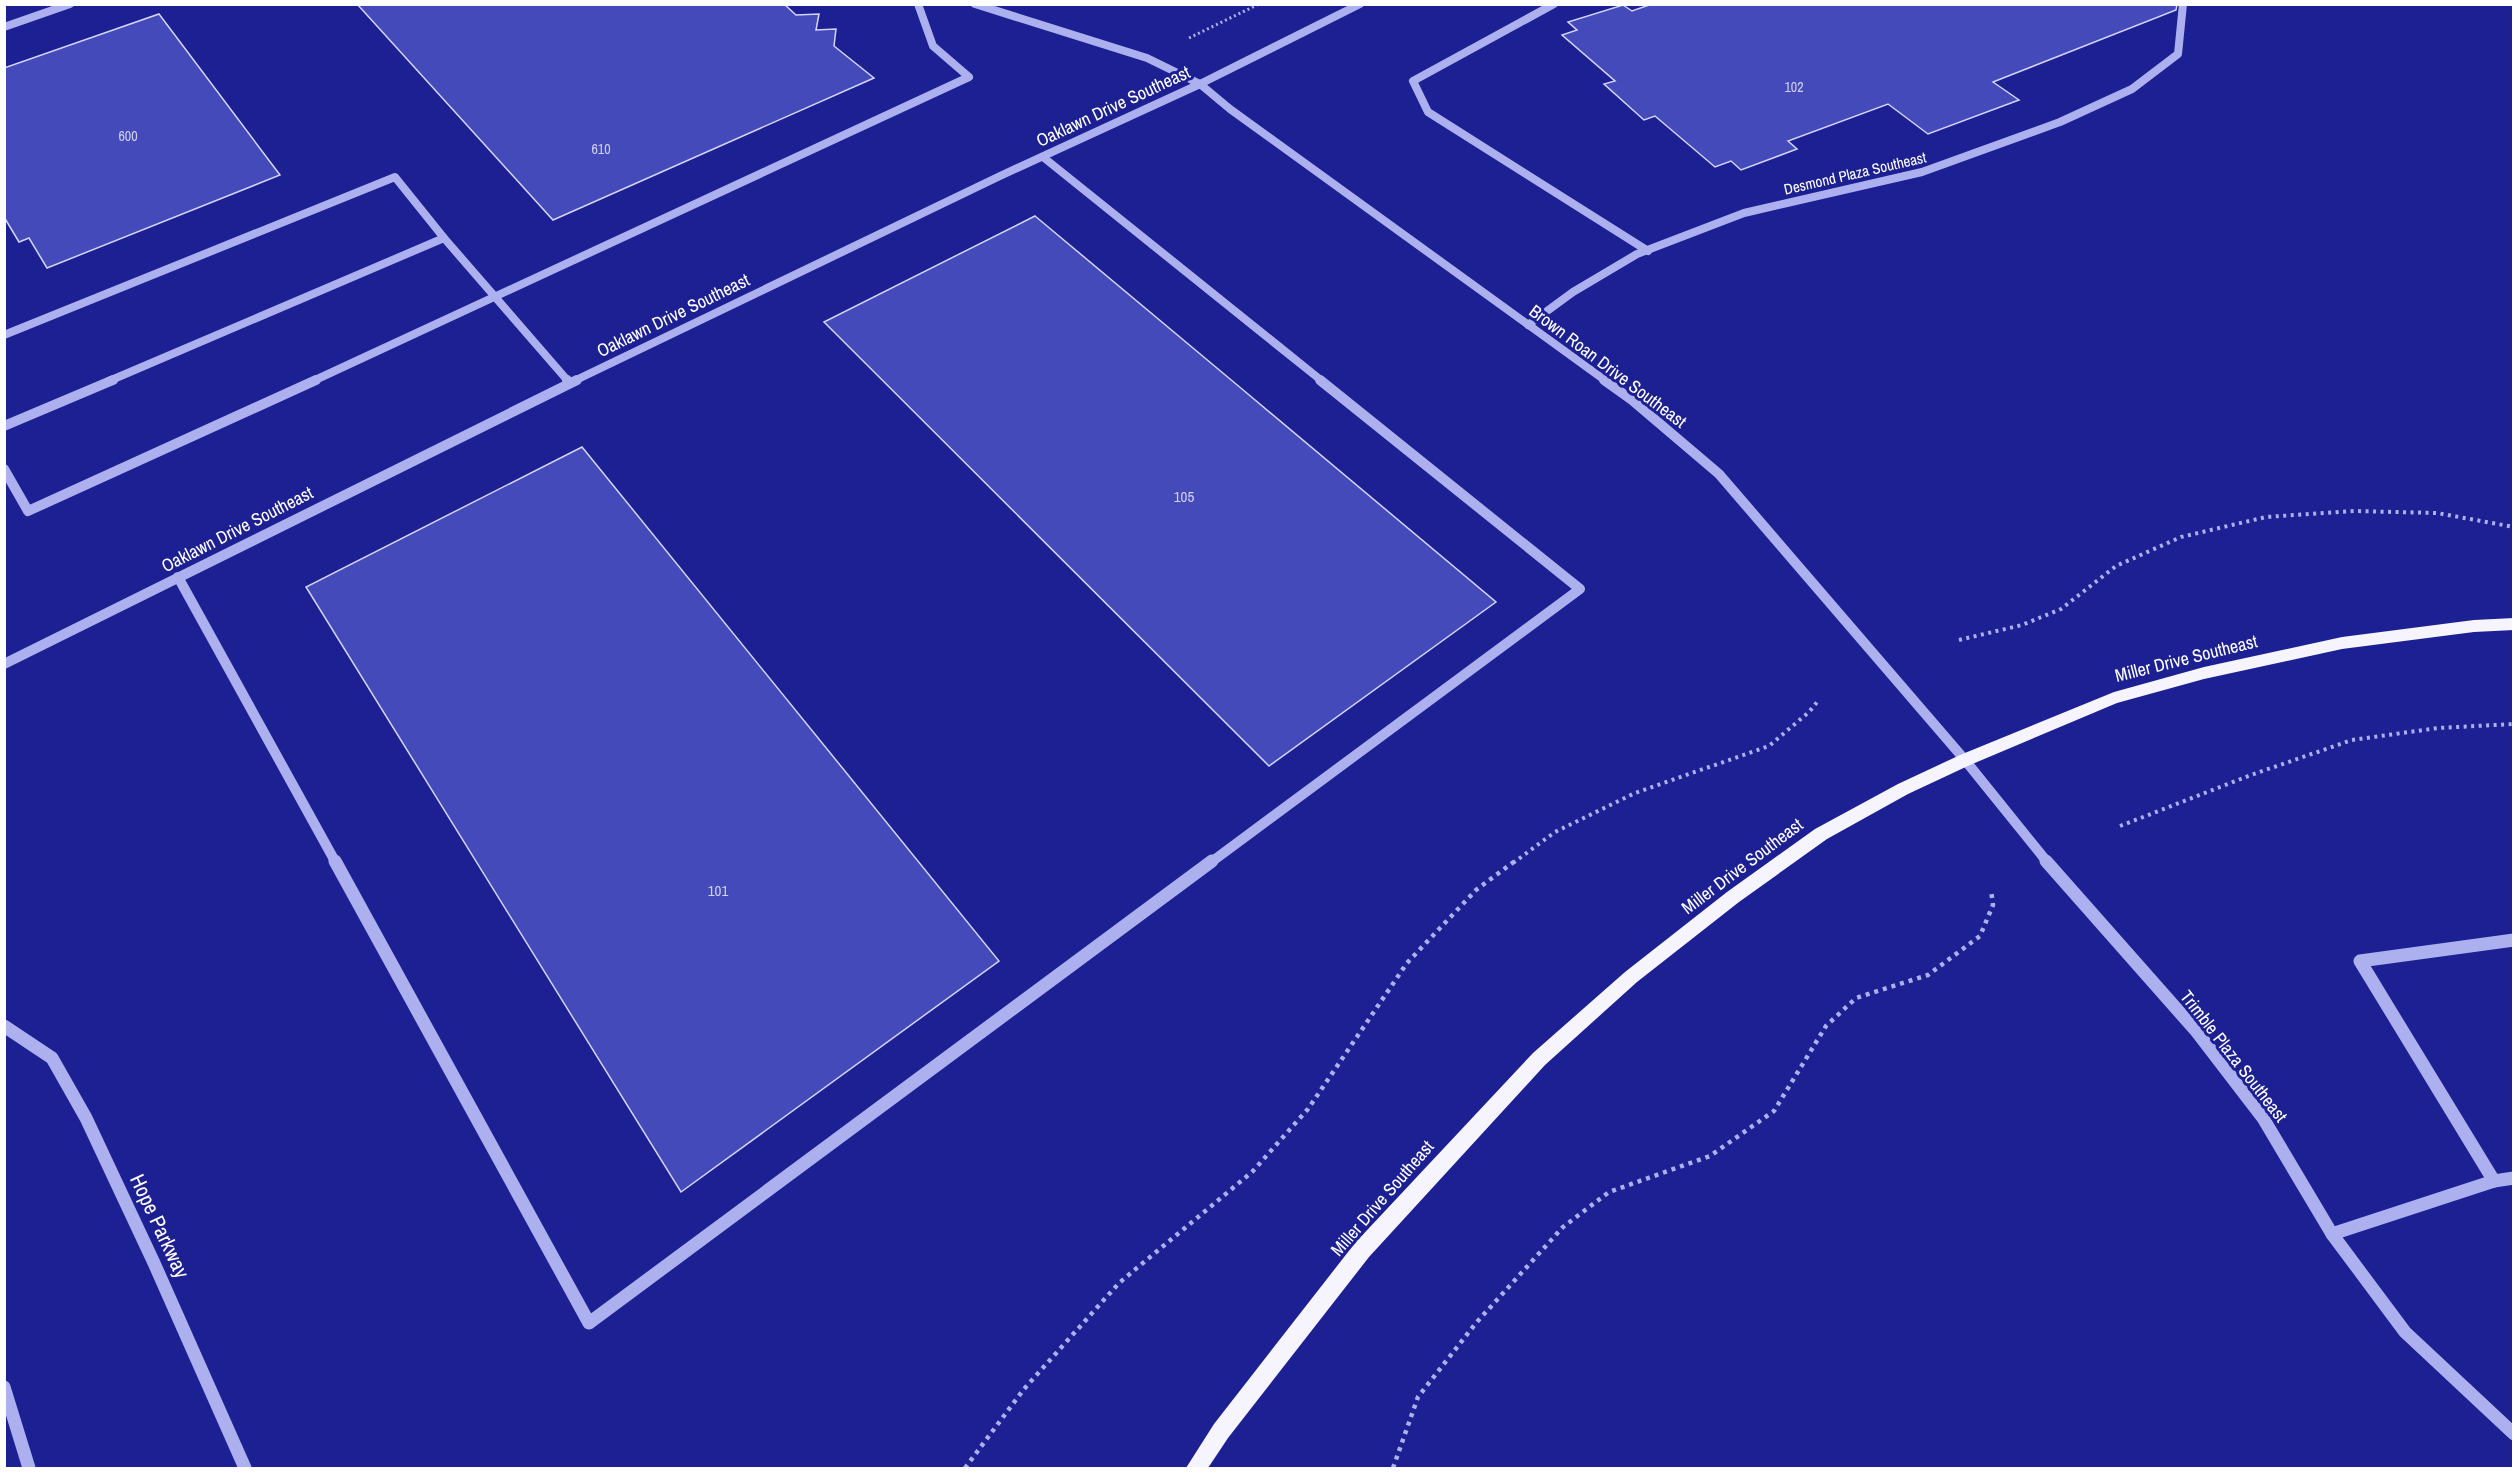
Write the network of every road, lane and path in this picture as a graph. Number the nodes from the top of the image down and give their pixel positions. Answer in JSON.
{"nodes":[{"id":1,"x":70,"y":4,"type":"edge"},
{"id":2,"x":918,"y":4,"type":"edge"},
{"id":3,"x":975,"y":4,"type":"edge"},
{"id":4,"x":1259,"y":4,"type":"edge"},
{"id":5,"x":1360,"y":4,"type":"edge"},
{"id":6,"x":1554,"y":4,"type":"edge"},
{"id":7,"x":2183,"y":4,"type":"edge"},
{"id":8,"x":4,"y":27,"type":"edge"},
{"id":9,"x":1147,"y":58,"type":"junction"},
{"id":10,"x":1200,"y":84,"type":"junction"},
{"id":11,"x":1043,"y":157,"type":"junction"},
{"id":12,"x":444,"y":238,"type":"junction"},
{"id":13,"x":1647,"y":250,"type":"junction"},
{"id":14,"x":495,"y":298,"type":"junction"},
{"id":15,"x":1528,"y":325,"type":"junction"},
{"id":16,"x":4,"y":335,"type":"edge"},
{"id":17,"x":570,"y":383,"type":"junction"},
{"id":18,"x":4,"y":426,"type":"edge"},
{"id":19,"x":4,"y":470,"type":"edge"},
{"id":20,"x":2514,"y":527,"type":"edge"},
{"id":21,"x":178,"y":577,"type":"junction"},
{"id":22,"x":2514,"y":624,"type":"edge"},
{"id":23,"x":1959,"y":640,"type":"dead end"},
{"id":24,"x":4,"y":664,"type":"edge"},
{"id":25,"x":1818,"y":701,"type":"dead end"},
{"id":26,"x":2514,"y":724,"type":"edge"},
{"id":27,"x":1965,"y":760,"type":"junction"},
{"id":28,"x":2120,"y":826,"type":"dead end"},
{"id":29,"x":1991,"y":890,"type":"dead end"},
{"id":30,"x":2514,"y":940,"type":"edge"},
{"id":31,"x":4,"y":1026,"type":"edge"},
{"id":32,"x":2514,"y":1178,"type":"edge"},
{"id":33,"x":2494,"y":1181,"type":"junction"},
{"id":34,"x":2332,"y":1234,"type":"junction"},
{"id":35,"x":4,"y":1387,"type":"edge"},
{"id":36,"x":2514,"y":1434,"type":"edge"},
{"id":37,"x":29,"y":1468,"type":"edge"},
{"id":38,"x":245,"y":1468,"type":"edge"},
{"id":39,"x":965,"y":1468,"type":"edge"},
{"id":40,"x":1196,"y":1468,"type":"edge"},
{"id":41,"x":1393,"y":1468,"type":"edge"}],
"edges":[{"from":1,"to":8,"type":"street"},
{"from":2,"to":14,"type":"street"},
{"from":3,"to":9,"type":"street","name":"Brown Roan Drive Southeast"},
{"from":4,"to":9,"type":"path"},
{"from":5,"to":10,"type":"street","name":"Oaklawn Drive Southeast"},
{"from":6,"to":13,"type":"street"},
{"from":7,"to":13,"type":"street","name":"Desmond Plaza Southeast"},
{"from":9,"to":10,"type":"street","name":"Brown Roan Drive Southeast"},
{"from":10,"to":11,"type":"street","name":"Oaklawn Drive Southeast"},
{"from":10,"to":15,"type":"street","name":"Brown Roan Drive Southeast"},
{"from":11,"to":17,"type":"street","name":"Oaklawn Drive Southeast"},
{"from":11,"to":21,"type":"street"},
{"from":12,"to":14,"type":"street"},
{"from":12,"to":16,"type":"street"},
{"from":12,"to":18,"type":"street"},
{"from":13,"to":15,"type":"street","name":"Desmond Plaza Southeast"},
{"from":14,"to":17,"type":"street"},
{"from":14,"to":19,"type":"street"},
{"from":15,"to":27,"type":"street","name":"Brown Roan Drive Southeast"},
{"from":17,"to":21,"type":"street","name":"Oaklawn Drive Southeast"},
{"from":20,"to":23,"type":"path"},
{"from":21,"to":24,"type":"street","name":"Oaklawn Drive Southeast"},
{"from":22,"to":27,"type":"main road","name":"Miller Drive Southeast"},
{"from":25,"to":39,"type":"path"},
{"from":26,"to":28,"type":"path"},
{"from":27,"to":34,"type":"street","name":"Trimble Plaza Southeast"},
{"from":27,"to":40,"type":"main road","name":"Miller Drive Southeast"},
{"from":29,"to":41,"type":"path"},
{"from":30,"to":33,"type":"street"},
{"from":31,"to":38,"type":"street","name":"Hope Parkway"},
{"from":32,"to":33,"type":"street"},
{"from":33,"to":34,"type":"street"},
{"from":34,"to":36,"type":"street","name":"Trimble Plaza Southeast"},
{"from":35,"to":37,"type":"street"}]}
